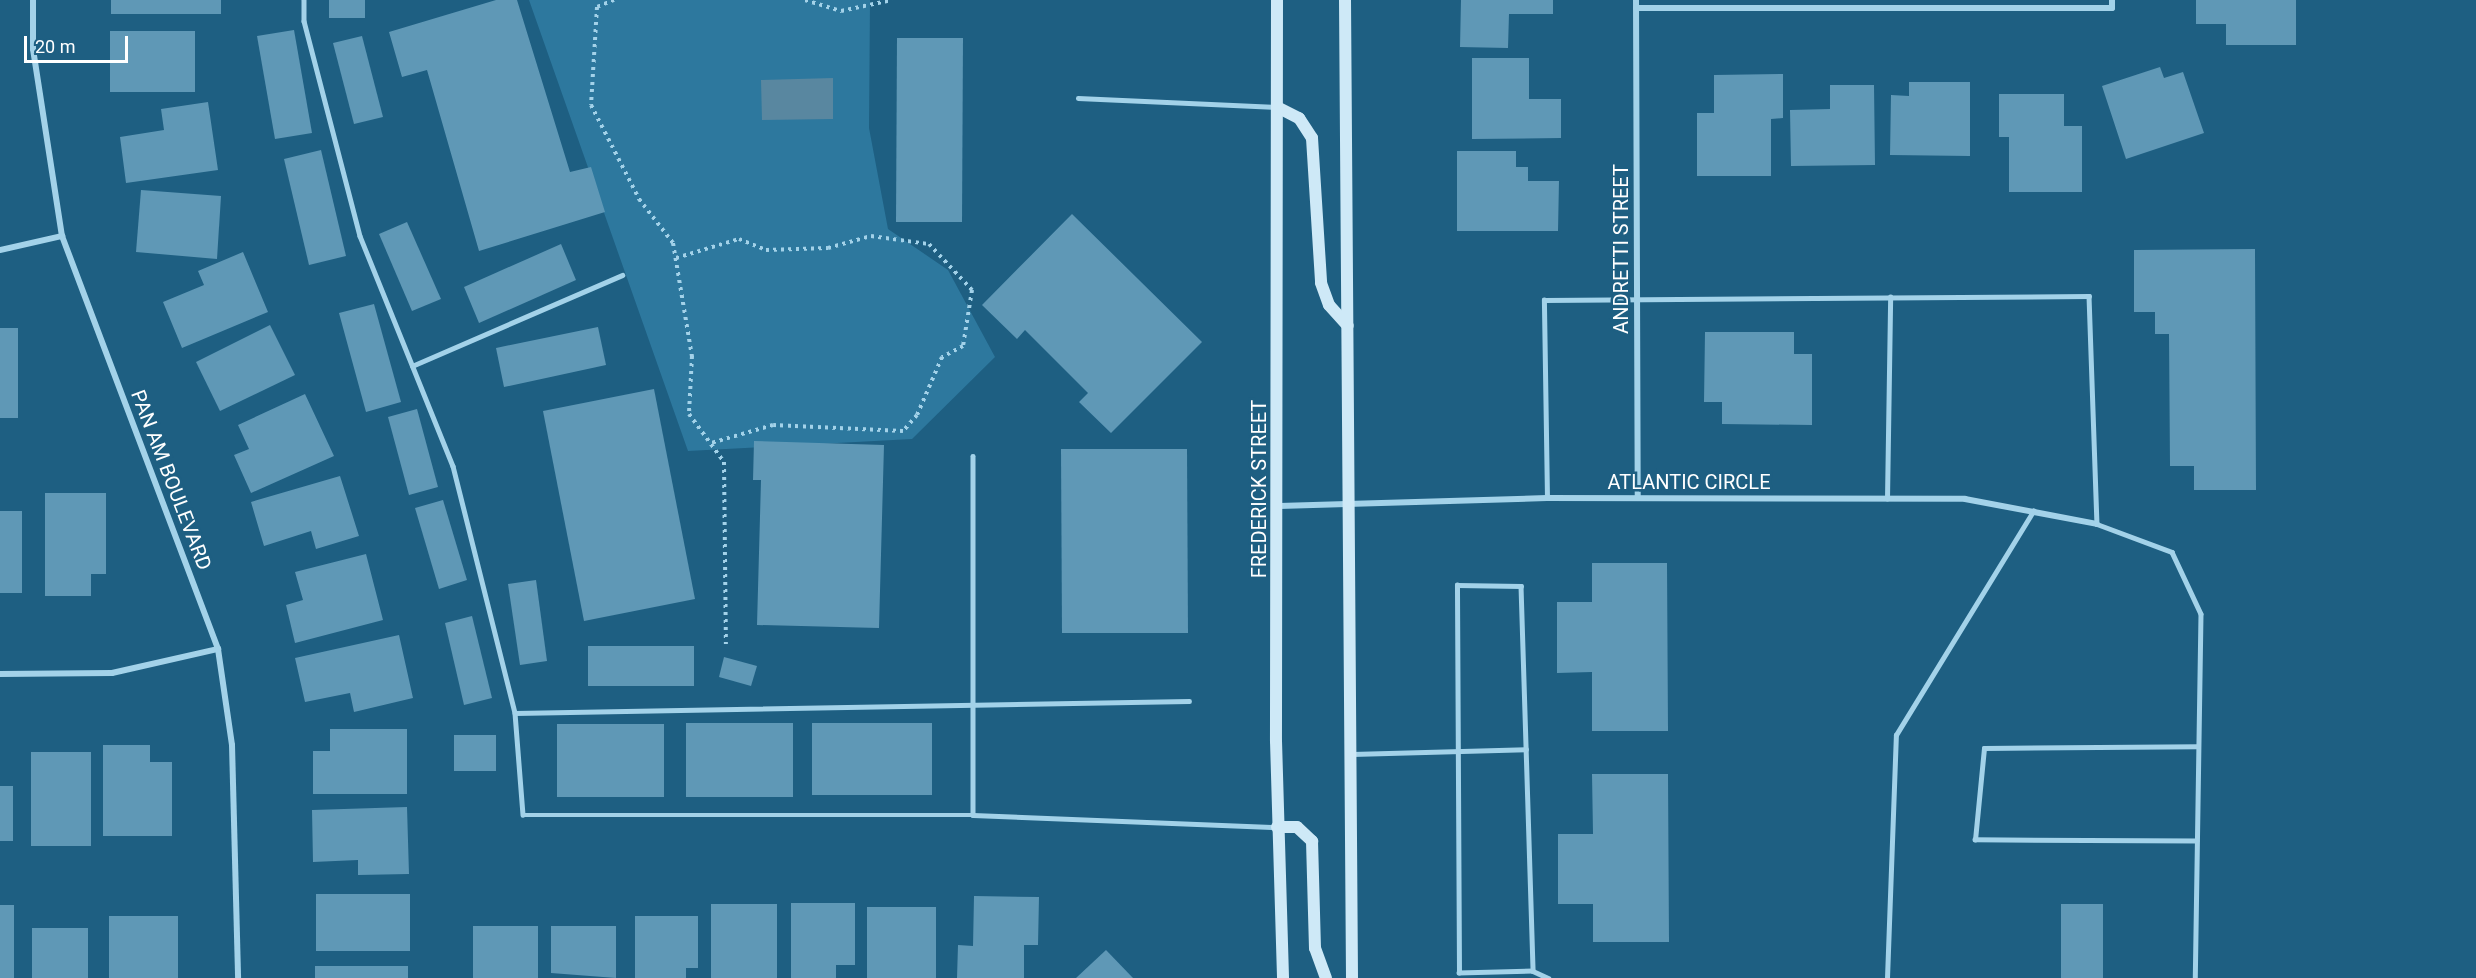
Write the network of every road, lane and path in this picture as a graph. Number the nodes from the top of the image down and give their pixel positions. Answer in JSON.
{"nodes":[{"id":1,"x":33,"y":0,"type":"edge"},
{"id":2,"x":304,"y":0,"type":"edge"},
{"id":3,"x":614,"y":0,"type":"edge"},
{"id":4,"x":805,"y":0,"type":"edge"},
{"id":5,"x":892,"y":0,"type":"edge"},
{"id":6,"x":1277,"y":0,"type":"edge"},
{"id":7,"x":1345,"y":0,"type":"edge"},
{"id":8,"x":1636,"y":0,"type":"edge"},
{"id":9,"x":2112,"y":0,"type":"edge"},
{"id":10,"x":1636,"y":8,"type":"junction"},
{"id":11,"x":1078,"y":98,"type":"dead end"},
{"id":12,"x":1277,"y":107,"type":"junction"},
{"id":13,"x":62,"y":236,"type":"junction"},
{"id":14,"x":0,"y":250,"type":"edge"},
{"id":15,"x":676,"y":258,"type":"junction"},
{"id":16,"x":622,"y":275,"type":"dead end"},
{"id":17,"x":1890,"y":297,"type":"junction"},
{"id":18,"x":1637,"y":298,"type":"junction"},
{"id":19,"x":1348,"y":326,"type":"junction"},
{"id":20,"x":412,"y":366,"type":"junction"},
{"id":21,"x":711,"y":443,"type":"junction"},
{"id":22,"x":974,"y":456,"type":"dead end"},
{"id":23,"x":1547,"y":498,"type":"junction"},
{"id":24,"x":1638,"y":498,"type":"junction"},
{"id":25,"x":1887,"y":499,"type":"junction"},
{"id":26,"x":1350,"y":503,"type":"junction"},
{"id":27,"x":1279,"y":506,"type":"junction"},
{"id":28,"x":2033,"y":511,"type":"junction"},
{"id":29,"x":2097,"y":524,"type":"junction"},
{"id":30,"x":726,"y":644,"type":"dead end"},
{"id":31,"x":218,"y":649,"type":"junction"},
{"id":32,"x":0,"y":675,"type":"edge"},
{"id":33,"x":1189,"y":701,"type":"dead end"},
{"id":34,"x":971,"y":705,"type":"junction"},
{"id":35,"x":515,"y":713,"type":"junction"},
{"id":36,"x":2198,"y":746,"type":"junction"},
{"id":37,"x":1526,"y":749,"type":"junction"},
{"id":38,"x":1455,"y":750,"type":"junction"},
{"id":39,"x":1352,"y":754,"type":"junction"},
{"id":40,"x":974,"y":815,"type":"junction"},
{"id":41,"x":1277,"y":827,"type":"junction"},
{"id":42,"x":2197,"y":841,"type":"junction"},
{"id":43,"x":1533,"y":971,"type":"junction"},
{"id":44,"x":238,"y":978,"type":"edge"},
{"id":45,"x":1283,"y":978,"type":"edge"},
{"id":46,"x":1326,"y":978,"type":"edge"},
{"id":47,"x":1352,"y":978,"type":"edge"},
{"id":48,"x":1548,"y":978,"type":"edge"},
{"id":49,"x":1887,"y":978,"type":"edge"},
{"id":50,"x":2194,"y":978,"type":"edge"}],
"edges":[{"from":1,"to":13,"type":"street","name":"PAN AM BOULEVARD"},
{"from":2,"to":20,"type":"lane"},
{"from":3,"to":15,"type":"path"},
{"from":4,"to":5,"type":"path"},
{"from":6,"to":12,"type":"main road","name":"FREDERICK STREET"},
{"from":7,"to":19,"type":"main road"},
{"from":8,"to":10,"type":"street","name":"ANDRETTI STREET"},
{"from":9,"to":10,"type":"street"},
{"from":10,"to":18,"type":"street","name":"ANDRETTI STREET"},
{"from":11,"to":12,"type":"lane"},
{"from":12,"to":19,"type":"main road"},
{"from":12,"to":27,"type":"main road","name":"FREDERICK STREET"},
{"from":13,"to":14,"type":"street"},
{"from":13,"to":31,"type":"street","name":"PAN AM BOULEVARD"},
{"from":15,"to":21,"type":"path"},
{"from":15,"to":21,"type":"path"},
{"from":16,"to":20,"type":"lane"},
{"from":17,"to":18,"type":"lane"},
{"from":17,"to":25,"type":"lane"},
{"from":17,"to":29,"type":"lane"},
{"from":18,"to":23,"type":"lane"},
{"from":18,"to":24,"type":"street","name":"ANDRETTI STREET"},
{"from":19,"to":26,"type":"main road"},
{"from":20,"to":35,"type":"lane"},
{"from":21,"to":30,"type":"path"},
{"from":22,"to":34,"type":"lane"},
{"from":23,"to":24,"type":"street","name":"ATLANTIC CIRCLE"},
{"from":23,"to":26,"type":"street","name":"ATLANTIC CIRCLE"},
{"from":24,"to":25,"type":"street","name":"ATLANTIC CIRCLE"},
{"from":25,"to":28,"type":"street","name":"ATLANTIC CIRCLE"},
{"from":26,"to":27,"type":"street","name":"ATLANTIC CIRCLE"},
{"from":26,"to":39,"type":"main road"},
{"from":27,"to":41,"type":"main road","name":"FREDERICK STREET"},
{"from":28,"to":29,"type":"street","name":"ATLANTIC CIRCLE"},
{"from":28,"to":49,"type":"lane"},
{"from":29,"to":36,"type":"lane"},
{"from":31,"to":32,"type":"street"},
{"from":31,"to":44,"type":"street","name":"PAN AM BOULEVARD"},
{"from":33,"to":34,"type":"lane"},
{"from":34,"to":35,"type":"lane"},
{"from":34,"to":40,"type":"lane"},
{"from":35,"to":40,"type":"lane"},
{"from":36,"to":42,"type":"lane"},
{"from":36,"to":42,"type":"lane"},
{"from":37,"to":38,"type":"lane"},
{"from":37,"to":38,"type":"lane"},
{"from":37,"to":43,"type":"lane"},
{"from":38,"to":39,"type":"lane"},
{"from":38,"to":43,"type":"lane"},
{"from":39,"to":47,"type":"main road"},
{"from":40,"to":41,"type":"lane"},
{"from":41,"to":45,"type":"main road","name":"FREDERICK STREET"},
{"from":41,"to":46,"type":"main road"},
{"from":42,"to":50,"type":"lane"},
{"from":43,"to":48,"type":"lane"}]}
